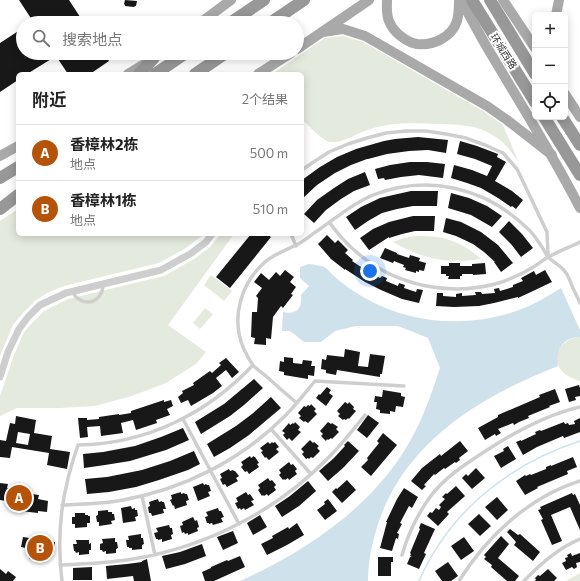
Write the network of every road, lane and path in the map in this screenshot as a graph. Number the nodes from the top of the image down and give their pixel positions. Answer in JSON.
{"nodes":[{"id":1,"x":231,"y":0,"type":"edge"},
{"id":2,"x":264,"y":0,"type":"edge"},
{"id":3,"x":304,"y":0,"type":"edge"},
{"id":4,"x":369,"y":0,"type":"edge"},
{"id":5,"x":388,"y":0,"type":"edge"},
{"id":6,"x":460,"y":0,"type":"edge"},
{"id":7,"x":472,"y":0,"type":"edge"},
{"id":8,"x":490,"y":0,"type":"edge"},
{"id":9,"x":503,"y":0,"type":"edge"},
{"id":10,"x":558,"y":0,"type":"edge"},
{"id":11,"x":556,"y":12,"type":"edge"},
{"id":12,"x":209,"y":16,"type":"edge"},
{"id":13,"x":240,"y":16,"type":"edge"},
{"id":14,"x":280,"y":16,"type":"edge"},
{"id":15,"x":323,"y":32,"type":"junction"},
{"id":16,"x":304,"y":44,"type":"edge"},
{"id":17,"x":532,"y":44,"type":"edge"},
{"id":18,"x":151,"y":60,"type":"edge"},
{"id":19,"x":153,"y":60,"type":"edge"},
{"id":20,"x":176,"y":60,"type":"edge"},
{"id":21,"x":216,"y":60,"type":"edge"},
{"id":22,"x":281,"y":60,"type":"edge"},
{"id":23,"x":271,"y":66,"type":"junction"},
{"id":24,"x":532,"y":69,"type":"edge"},
{"id":25,"x":131,"y":72,"type":"edge"},
{"id":26,"x":141,"y":72,"type":"edge"},
{"id":27,"x":158,"y":72,"type":"edge"},
{"id":28,"x":198,"y":72,"type":"edge"},
{"id":29,"x":261,"y":72,"type":"edge"},
{"id":30,"x":266,"y":72,"type":"edge"},
{"id":31,"x":532,"y":97,"type":"edge"},
{"id":32,"x":568,"y":98,"type":"edge"},
{"id":33,"x":580,"y":116,"type":"edge"},
{"id":34,"x":546,"y":120,"type":"edge"},
{"id":35,"x":564,"y":120,"type":"edge"},
{"id":36,"x":580,"y":145,"type":"edge"},
{"id":37,"x":16,"y":147,"type":"edge"},
{"id":38,"x":552,"y":155,"type":"junction"},
{"id":39,"x":0,"y":156,"type":"edge"},
{"id":40,"x":16,"y":168,"type":"edge"},
{"id":41,"x":304,"y":169,"type":"edge"},
{"id":42,"x":580,"y":175,"type":"edge"},
{"id":43,"x":0,"y":178,"type":"edge"},
{"id":44,"x":16,"y":197,"type":"edge"},
{"id":45,"x":0,"y":208,"type":"edge"},
{"id":46,"x":580,"y":208,"type":"edge"},
{"id":47,"x":330,"y":223,"type":"junction"},
{"id":48,"x":210,"y":236,"type":"edge"},
{"id":49,"x":292,"y":236,"type":"edge"},
{"id":50,"x":580,"y":242,"type":"edge"},
{"id":51,"x":296,"y":246,"type":"junction"},
{"id":52,"x":548,"y":257,"type":"junction"},
{"id":53,"x":104,"y":284,"type":"junction"},
{"id":54,"x":72,"y":291,"type":"junction"},
{"id":55,"x":580,"y":303,"type":"edge"},
{"id":56,"x":253,"y":365,"type":"junction"},
{"id":57,"x":0,"y":377,"type":"edge"},
{"id":58,"x":404,"y":386,"type":"dead end"},
{"id":59,"x":297,"y":403,"type":"junction"},
{"id":60,"x":580,"y":407,"type":"edge"},
{"id":61,"x":365,"y":415,"type":"dead end"},
{"id":62,"x":184,"y":419,"type":"junction"},
{"id":63,"x":271,"y":429,"type":"junction"},
{"id":64,"x":211,"y":471,"type":"junction"},
{"id":65,"x":311,"y":474,"type":"junction"},
{"id":66,"x":580,"y":481,"type":"edge"},
{"id":67,"x":142,"y":496,"type":"junction"},
{"id":68,"x":62,"y":505,"type":"junction"},
{"id":69,"x":239,"y":524,"type":"junction"},
{"id":70,"x":580,"y":539,"type":"edge"},
{"id":71,"x":155,"y":555,"type":"junction"},
{"id":72,"x":402,"y":555,"type":"dead end"},
{"id":73,"x":60,"y":565,"type":"junction"},
{"id":74,"x":62,"y":581,"type":"edge"},
{"id":75,"x":460,"y":581,"type":"edge"},
{"id":76,"x":524,"y":581,"type":"edge"}],
"edges":[{"from":1,"to":12,"type":"main road"},
{"from":2,"to":13,"type":"highway"},
{"from":3,"to":14,"type":"highway"},
{"from":4,"to":15,"type":"main road"},
{"from":5,"to":6,"type":"main road"},
{"from":6,"to":38,"type":"main road"},
{"from":7,"to":31,"type":"highway","name":"环城西路"},
{"from":8,"to":24,"type":"highway","name":"环城西路"},
{"from":9,"to":17,"type":"main road"},
{"from":10,"to":11,"type":"main road"},
{"from":15,"to":16,"type":"main road"},
{"from":15,"to":38,"type":"main road"},
{"from":18,"to":25,"type":"main road"},
{"from":19,"to":26,"type":"highway"},
{"from":20,"to":27,"type":"highway"},
{"from":21,"to":28,"type":"highway"},
{"from":22,"to":23,"type":"main road"},
{"from":23,"to":29,"type":"main road"},
{"from":23,"to":30,"type":"street"},
{"from":32,"to":33,"type":"main road"},
{"from":34,"to":42,"type":"highway"},
{"from":35,"to":36,"type":"highway"},
{"from":37,"to":39,"type":"main road"},
{"from":38,"to":46,"type":"main road"},
{"from":40,"to":43,"type":"highway"},
{"from":41,"to":52,"type":"lane"},
{"from":44,"to":45,"type":"highway"},
{"from":47,"to":51,"type":"lane"},
{"from":47,"to":52,"type":"lane"},
{"from":47,"to":52,"type":"lane"},
{"from":48,"to":53,"type":"street"},
{"from":49,"to":51,"type":"lane"},
{"from":50,"to":52,"type":"lane"},
{"from":51,"to":56,"type":"lane"},
{"from":52,"to":55,"type":"lane"},
{"from":53,"to":54,"type":"street"},
{"from":53,"to":54,"type":"lane"},
{"from":54,"to":57,"type":"street"},
{"from":56,"to":59,"type":"lane"},
{"from":56,"to":62,"type":"lane"},
{"from":58,"to":59,"type":"lane"},
{"from":59,"to":63,"type":"lane"},
{"from":60,"to":72,"type":"lane"},
{"from":61,"to":65,"type":"lane"},
{"from":62,"to":64,"type":"lane"},
{"from":62,"to":68,"type":"lane"},
{"from":63,"to":64,"type":"lane"},
{"from":63,"to":65,"type":"lane"},
{"from":64,"to":67,"type":"lane"},
{"from":64,"to":69,"type":"lane"},
{"from":65,"to":69,"type":"lane"},
{"from":66,"to":75,"type":"lane"},
{"from":67,"to":68,"type":"lane"},
{"from":67,"to":71,"type":"lane"},
{"from":68,"to":73,"type":"lane"},
{"from":69,"to":71,"type":"lane"},
{"from":70,"to":76,"type":"lane"},
{"from":71,"to":73,"type":"lane"},
{"from":73,"to":74,"type":"lane"}]}
